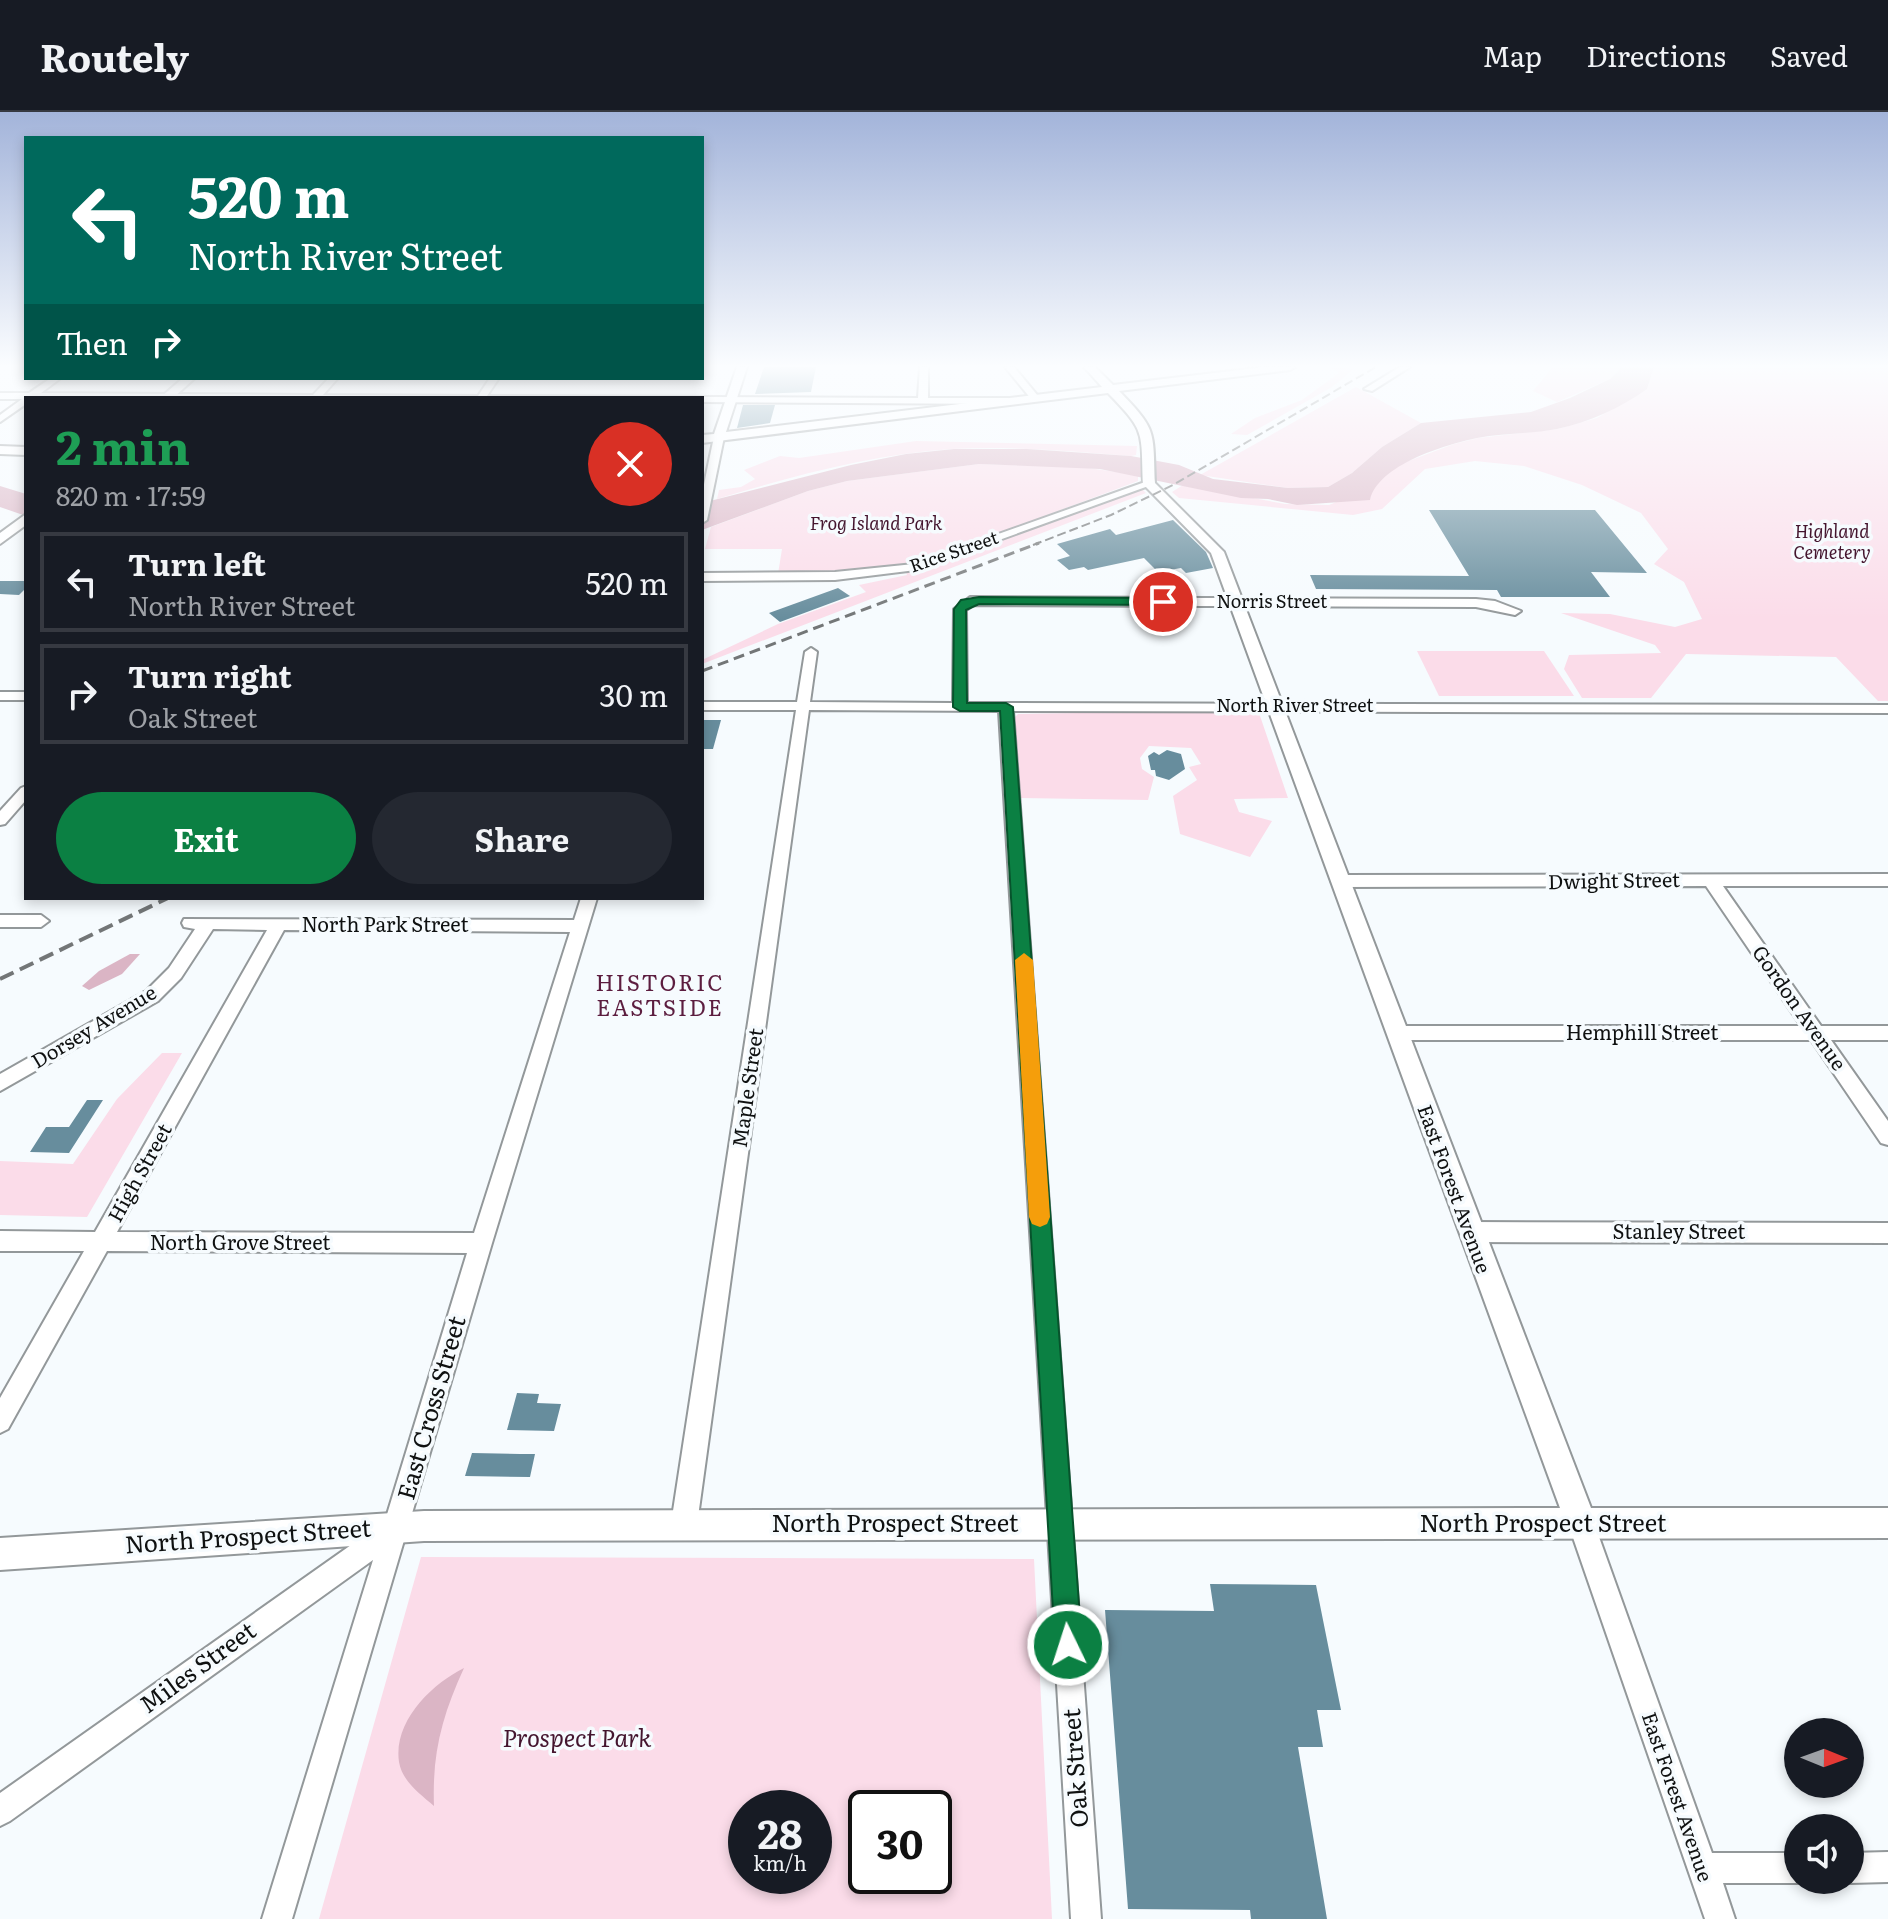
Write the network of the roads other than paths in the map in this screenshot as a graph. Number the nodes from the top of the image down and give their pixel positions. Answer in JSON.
{"nodes":[{"id":1,"x":716,"y":451,"type":"edge"},
{"id":2,"x":1148,"y":451,"type":"edge"},
{"id":3,"x":1149,"y":483,"type":"junction"},
{"id":4,"x":704,"y":512,"type":"edge"},
{"id":5,"x":23,"y":520,"type":"edge"},
{"id":6,"x":0,"y":540,"type":"edge"},
{"id":7,"x":704,"y":577,"type":"edge"},
{"id":8,"x":1235,"y":602,"type":"junction"},
{"id":9,"x":1515,"y":611,"type":"dead end"},
{"id":10,"x":811,"y":652,"type":"dead end"},
{"id":11,"x":0,"y":696,"type":"edge"},
{"id":12,"x":24,"y":696,"type":"edge"},
{"id":13,"x":704,"y":706,"type":"edge"},
{"id":14,"x":1273,"y":706,"type":"junction"},
{"id":15,"x":804,"y":707,"type":"junction"},
{"id":16,"x":960,"y":707,"type":"junction"},
{"id":17,"x":1006,"y":707,"type":"junction"},
{"id":18,"x":0,"y":708,"type":"edge"},
{"id":19,"x":24,"y":708,"type":"edge"},
{"id":20,"x":1888,"y":709,"type":"edge"},
{"id":21,"x":17,"y":800,"type":"edge"},
{"id":22,"x":0,"y":820,"type":"edge"},
{"id":23,"x":1710,"y":880,"type":"junction"},
{"id":24,"x":1888,"y":880,"type":"edge"},
{"id":25,"x":1339,"y":881,"type":"junction"},
{"id":26,"x":588,"y":900,"type":"edge"},
{"id":27,"x":0,"y":921,"type":"edge"},
{"id":28,"x":41,"y":921,"type":"dead end"},
{"id":29,"x":199,"y":923,"type":"joint"},
{"id":30,"x":278,"y":925,"type":"junction"},
{"id":31,"x":580,"y":926,"type":"junction"},
{"id":32,"x":1396,"y":1033,"type":"junction"},
{"id":33,"x":1816,"y":1033,"type":"junction"},
{"id":34,"x":1888,"y":1033,"type":"edge"},
{"id":35,"x":0,"y":1083,"type":"edge"},
{"id":36,"x":1888,"y":1137,"type":"edge"},
{"id":37,"x":1471,"y":1232,"type":"junction"},
{"id":38,"x":1888,"y":1233,"type":"edge"},
{"id":39,"x":0,"y":1241,"type":"edge"},
{"id":40,"x":102,"y":1242,"type":"junction"},
{"id":41,"x":481,"y":1243,"type":"junction"},
{"id":42,"x":0,"y":1421,"type":"edge"},
{"id":43,"x":1060,"y":1523,"type":"junction"},
{"id":44,"x":1581,"y":1523,"type":"junction"},
{"id":45,"x":1888,"y":1523,"type":"edge"},
{"id":46,"x":684,"y":1524,"type":"junction"},
{"id":47,"x":397,"y":1526,"type":"junction"},
{"id":48,"x":0,"y":1554,"type":"edge"},
{"id":49,"x":0,"y":1811,"type":"edge"},
{"id":50,"x":1888,"y":1867,"type":"edge"},
{"id":51,"x":1703,"y":1868,"type":"junction"},
{"id":52,"x":1784,"y":1868,"type":"edge"},
{"id":53,"x":1864,"y":1868,"type":"edge"},
{"id":54,"x":277,"y":1919,"type":"edge"},
{"id":55,"x":1086,"y":1919,"type":"edge"},
{"id":56,"x":1720,"y":1919,"type":"edge"}],
"edges":[{"from":1,"to":4,"type":"street"},
{"from":2,"to":3,"type":"main road"},
{"from":3,"to":7,"type":"street","name":"Rice Street"},
{"from":3,"to":8,"type":"main road","name":"East Forest Avenue"},
{"from":5,"to":6,"type":"main road"},
{"from":8,"to":9,"type":"street","name":"Norris Street"},
{"from":8,"to":14,"type":"main road","name":"East Forest Avenue"},
{"from":8,"to":16,"type":"street","name":"Norris Street"},
{"from":10,"to":15,"type":"street","name":"Maple Street"},
{"from":11,"to":12,"type":"street"},
{"from":13,"to":15,"type":"street","name":"North River Street"},
{"from":14,"to":17,"type":"street","name":"North River Street"},
{"from":14,"to":20,"type":"street","name":"North River Street"},
{"from":14,"to":25,"type":"main road","name":"East Forest Avenue"},
{"from":15,"to":16,"type":"street","name":"North River Street"},
{"from":15,"to":46,"type":"street","name":"Maple Street"},
{"from":16,"to":17,"type":"street","name":"North River Street"},
{"from":17,"to":43,"type":"street","name":"Oak Street"},
{"from":18,"to":19,"type":"street"},
{"from":21,"to":22,"type":"street"},
{"from":23,"to":24,"type":"street","name":"Dwight Street"},
{"from":23,"to":25,"type":"street","name":"Dwight Street"},
{"from":23,"to":33,"type":"street","name":"Gordon Avenue"},
{"from":25,"to":32,"type":"main road","name":"East Forest Avenue"},
{"from":26,"to":31,"type":"street","name":"East Cross Street"},
{"from":27,"to":28,"type":"street"},
{"from":29,"to":30,"type":"street","name":"North Park Street"},
{"from":29,"to":35,"type":"street","name":"Dorsey Avenue"},
{"from":30,"to":31,"type":"street","name":"North Park Street"},
{"from":30,"to":40,"type":"street","name":"High Street"},
{"from":31,"to":41,"type":"street","name":"East Cross Street"},
{"from":32,"to":33,"type":"street","name":"Hemphill Street"},
{"from":32,"to":37,"type":"main road","name":"East Forest Avenue"},
{"from":33,"to":34,"type":"street","name":"Hemphill Street"},
{"from":33,"to":36,"type":"street","name":"Gordon Avenue"},
{"from":37,"to":38,"type":"street","name":"Stanley Street"},
{"from":37,"to":44,"type":"main road","name":"East Forest Avenue"},
{"from":39,"to":40,"type":"street","name":"North Grove Street"},
{"from":40,"to":41,"type":"street","name":"North Grove Street"},
{"from":40,"to":42,"type":"street","name":"High Street"},
{"from":41,"to":47,"type":"street","name":"East Cross Street"},
{"from":43,"to":44,"type":"main road","name":"North Prospect Street"},
{"from":43,"to":46,"type":"main road","name":"North Prospect Street"},
{"from":43,"to":55,"type":"street","name":"Oak Street"},
{"from":44,"to":45,"type":"main road","name":"North Prospect Street"},
{"from":44,"to":51,"type":"street","name":"East Forest Avenue"},
{"from":46,"to":47,"type":"main road","name":"North Prospect Street"},
{"from":47,"to":48,"type":"main road","name":"North Prospect Street"},
{"from":47,"to":49,"type":"street","name":"Miles Street"},
{"from":47,"to":54,"type":"street","name":"East Cross Street"},
{"from":50,"to":53,"type":"street"},
{"from":51,"to":52,"type":"street"},
{"from":51,"to":56,"type":"street","name":"East Forest Avenue"}]}
